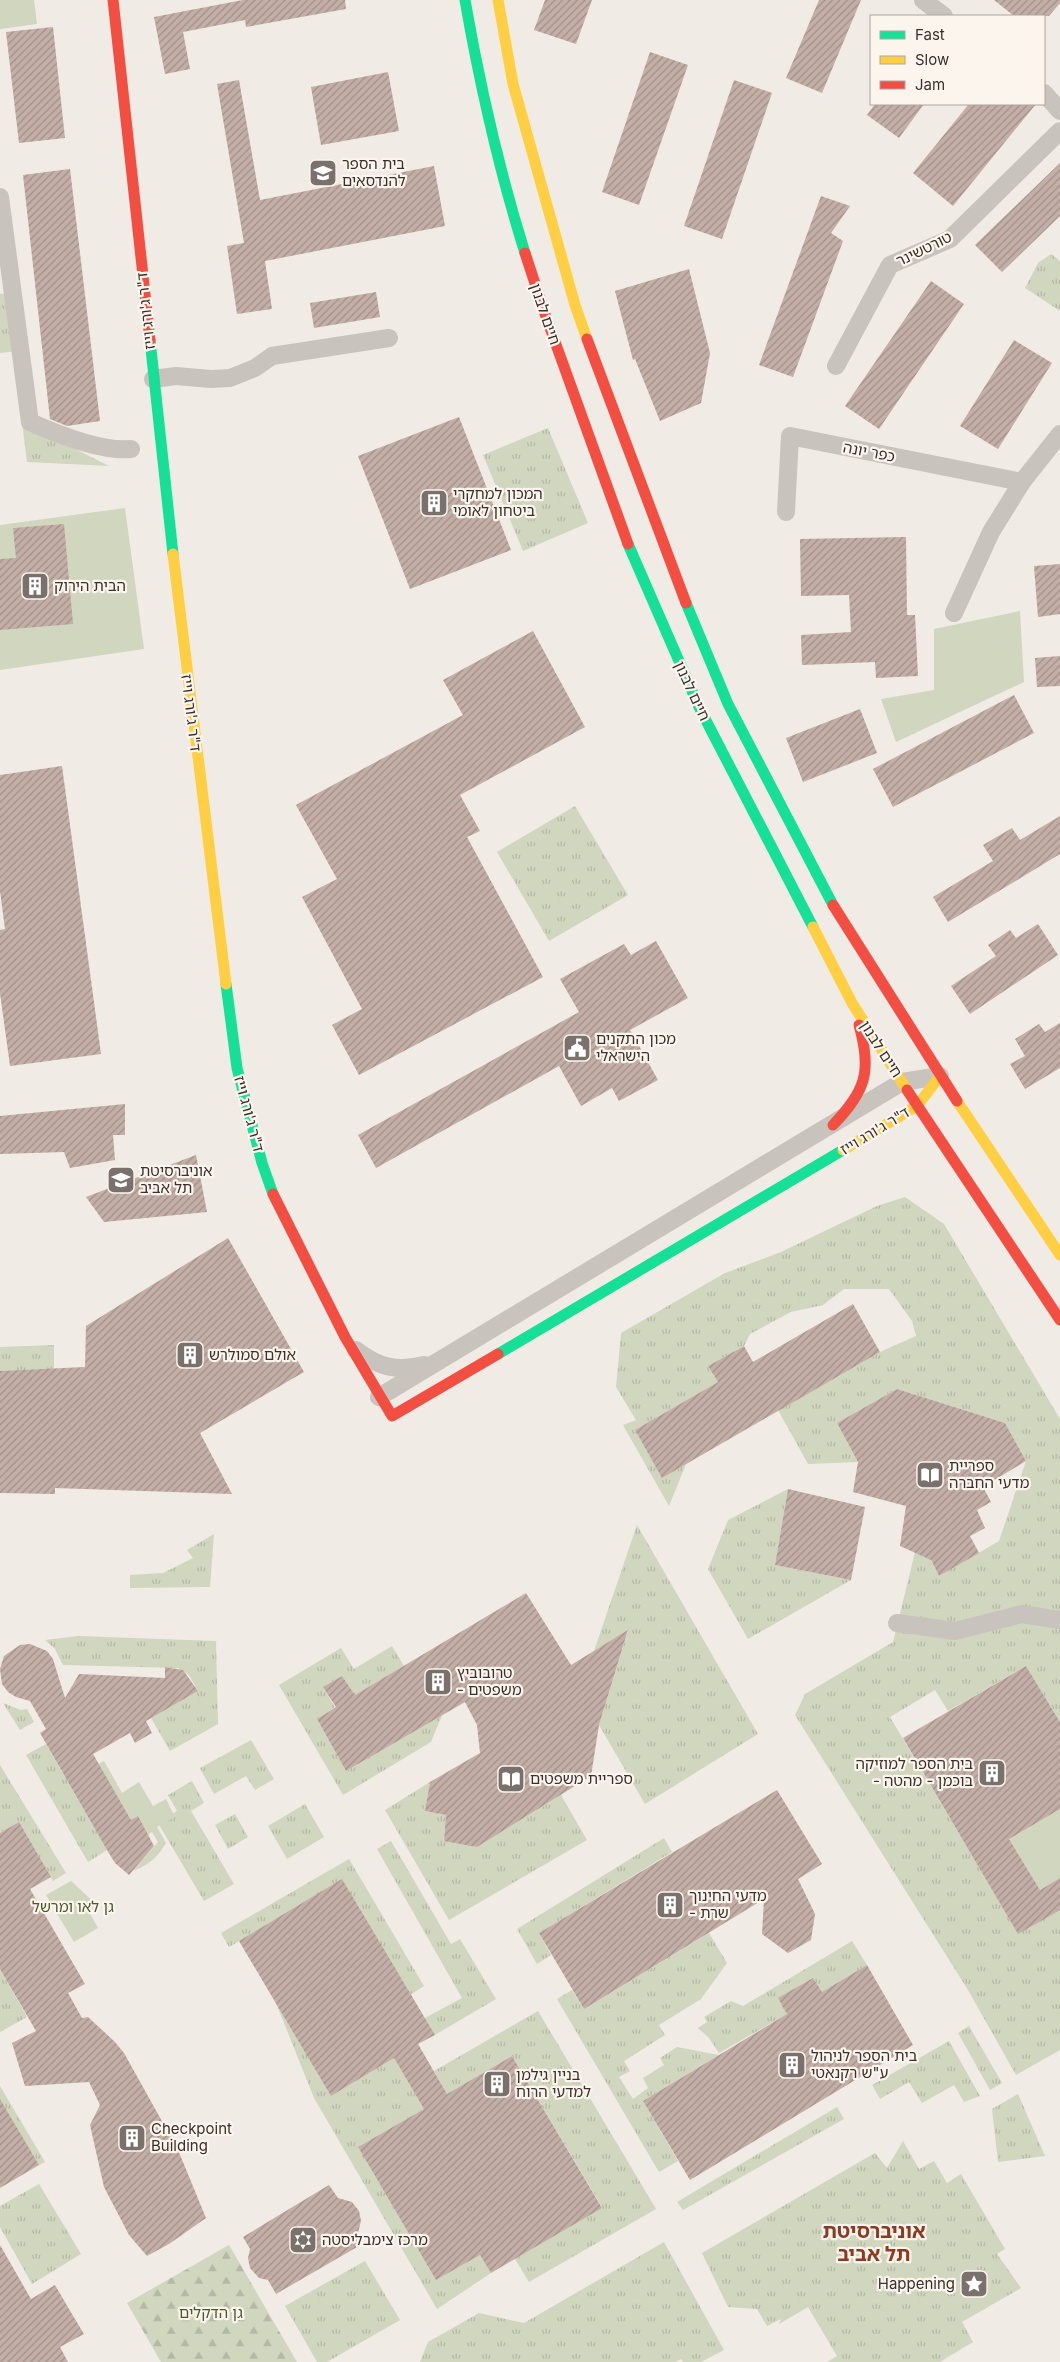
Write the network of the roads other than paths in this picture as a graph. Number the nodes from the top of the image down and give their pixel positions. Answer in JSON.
{"nodes":[{"id":1,"x":113,"y":0,"type":"edge"},
{"id":2,"x":465,"y":0,"type":"edge"},
{"id":3,"x":498,"y":0,"type":"edge"},
{"id":4,"x":923,"y":0,"type":"edge"},
{"id":5,"x":943,"y":15,"type":"edge"},
{"id":6,"x":1045,"y":94,"type":"edge"},
{"id":7,"x":1060,"y":111,"type":"edge"},
{"id":8,"x":1060,"y":131,"type":"edge"},
{"id":9,"x":0,"y":197,"type":"edge"},
{"id":10,"x":389,"y":338,"type":"dead end"},
{"id":11,"x":836,"y":366,"type":"dead end"},
{"id":12,"x":153,"y":379,"type":"junction"},
{"id":13,"x":1060,"y":434,"type":"edge"},
{"id":14,"x":131,"y":449,"type":"dead end"},
{"id":15,"x":1022,"y":482,"type":"junction"},
{"id":16,"x":786,"y":512,"type":"dead end"},
{"id":17,"x":954,"y":613,"type":"dead end"},
{"id":18,"x":852,"y":1003,"type":"junction"},
{"id":19,"x":940,"y":1076,"type":"junction"},
{"id":20,"x":902,"y":1082,"type":"junction"},
{"id":21,"x":917,"y":1106,"type":"junction"},
{"id":22,"x":833,"y":1125,"type":"junction"},
{"id":23,"x":1060,"y":1256,"type":"edge"},
{"id":24,"x":1060,"y":1320,"type":"edge"},
{"id":25,"x":345,"y":1337,"type":"junction"},
{"id":26,"x":446,"y":1358,"type":"junction"},
{"id":27,"x":379,"y":1397,"type":"junction"},
{"id":28,"x":1060,"y":1620,"type":"edge"},
{"id":29,"x":897,"y":1623,"type":"dead end"}],
"edges":[{"from":1,"to":12,"type":"main road","name":"ד\"ר ג'ורג וייז"},
{"from":2,"to":18,"type":"main road","name":"חיים לבנון"},
{"from":3,"to":19,"type":"main road","name":"חיים לבנון"},
{"from":4,"to":5,"type":"street"},
{"from":6,"to":7,"type":"street"},
{"from":8,"to":11,"type":"street","name":"טורטשינר"},
{"from":9,"to":14,"type":"street"},
{"from":10,"to":12,"type":"street"},
{"from":12,"to":25,"type":"main road","name":"ד\"ר ג'ורג וייז"},
{"from":13,"to":15,"type":"street"},
{"from":15,"to":16,"type":"street","name":"כפר יונה"},
{"from":15,"to":17,"type":"street"},
{"from":18,"to":20,"type":"main road","name":"חיים לבנון"},
{"from":18,"to":22,"type":"main road"},
{"from":19,"to":20,"type":"street","name":"ד\"ר ג'ורג וייז"},
{"from":19,"to":21,"type":"main road","name":"ד\"ר ג'ורג וייז"},
{"from":19,"to":23,"type":"main road","name":"חיים לבנון"},
{"from":20,"to":21,"type":"main road","name":"חיים לבנון"},
{"from":20,"to":22,"type":"street","name":"ד\"ר ג'ורג וייז"},
{"from":21,"to":24,"type":"main road","name":"חיים לבנון"},
{"from":21,"to":27,"type":"main road","name":"ד\"ר ג'ורג וייז"},
{"from":22,"to":26,"type":"street","name":"ד\"ר ג'ורג וייז"},
{"from":25,"to":26,"type":"street"},
{"from":25,"to":27,"type":"main road","name":"ד\"ר ג'ורג וייז"},
{"from":26,"to":27,"type":"street","name":"ד\"ר ג'ורג וייז"},
{"from":28,"to":29,"type":"street"}]}
